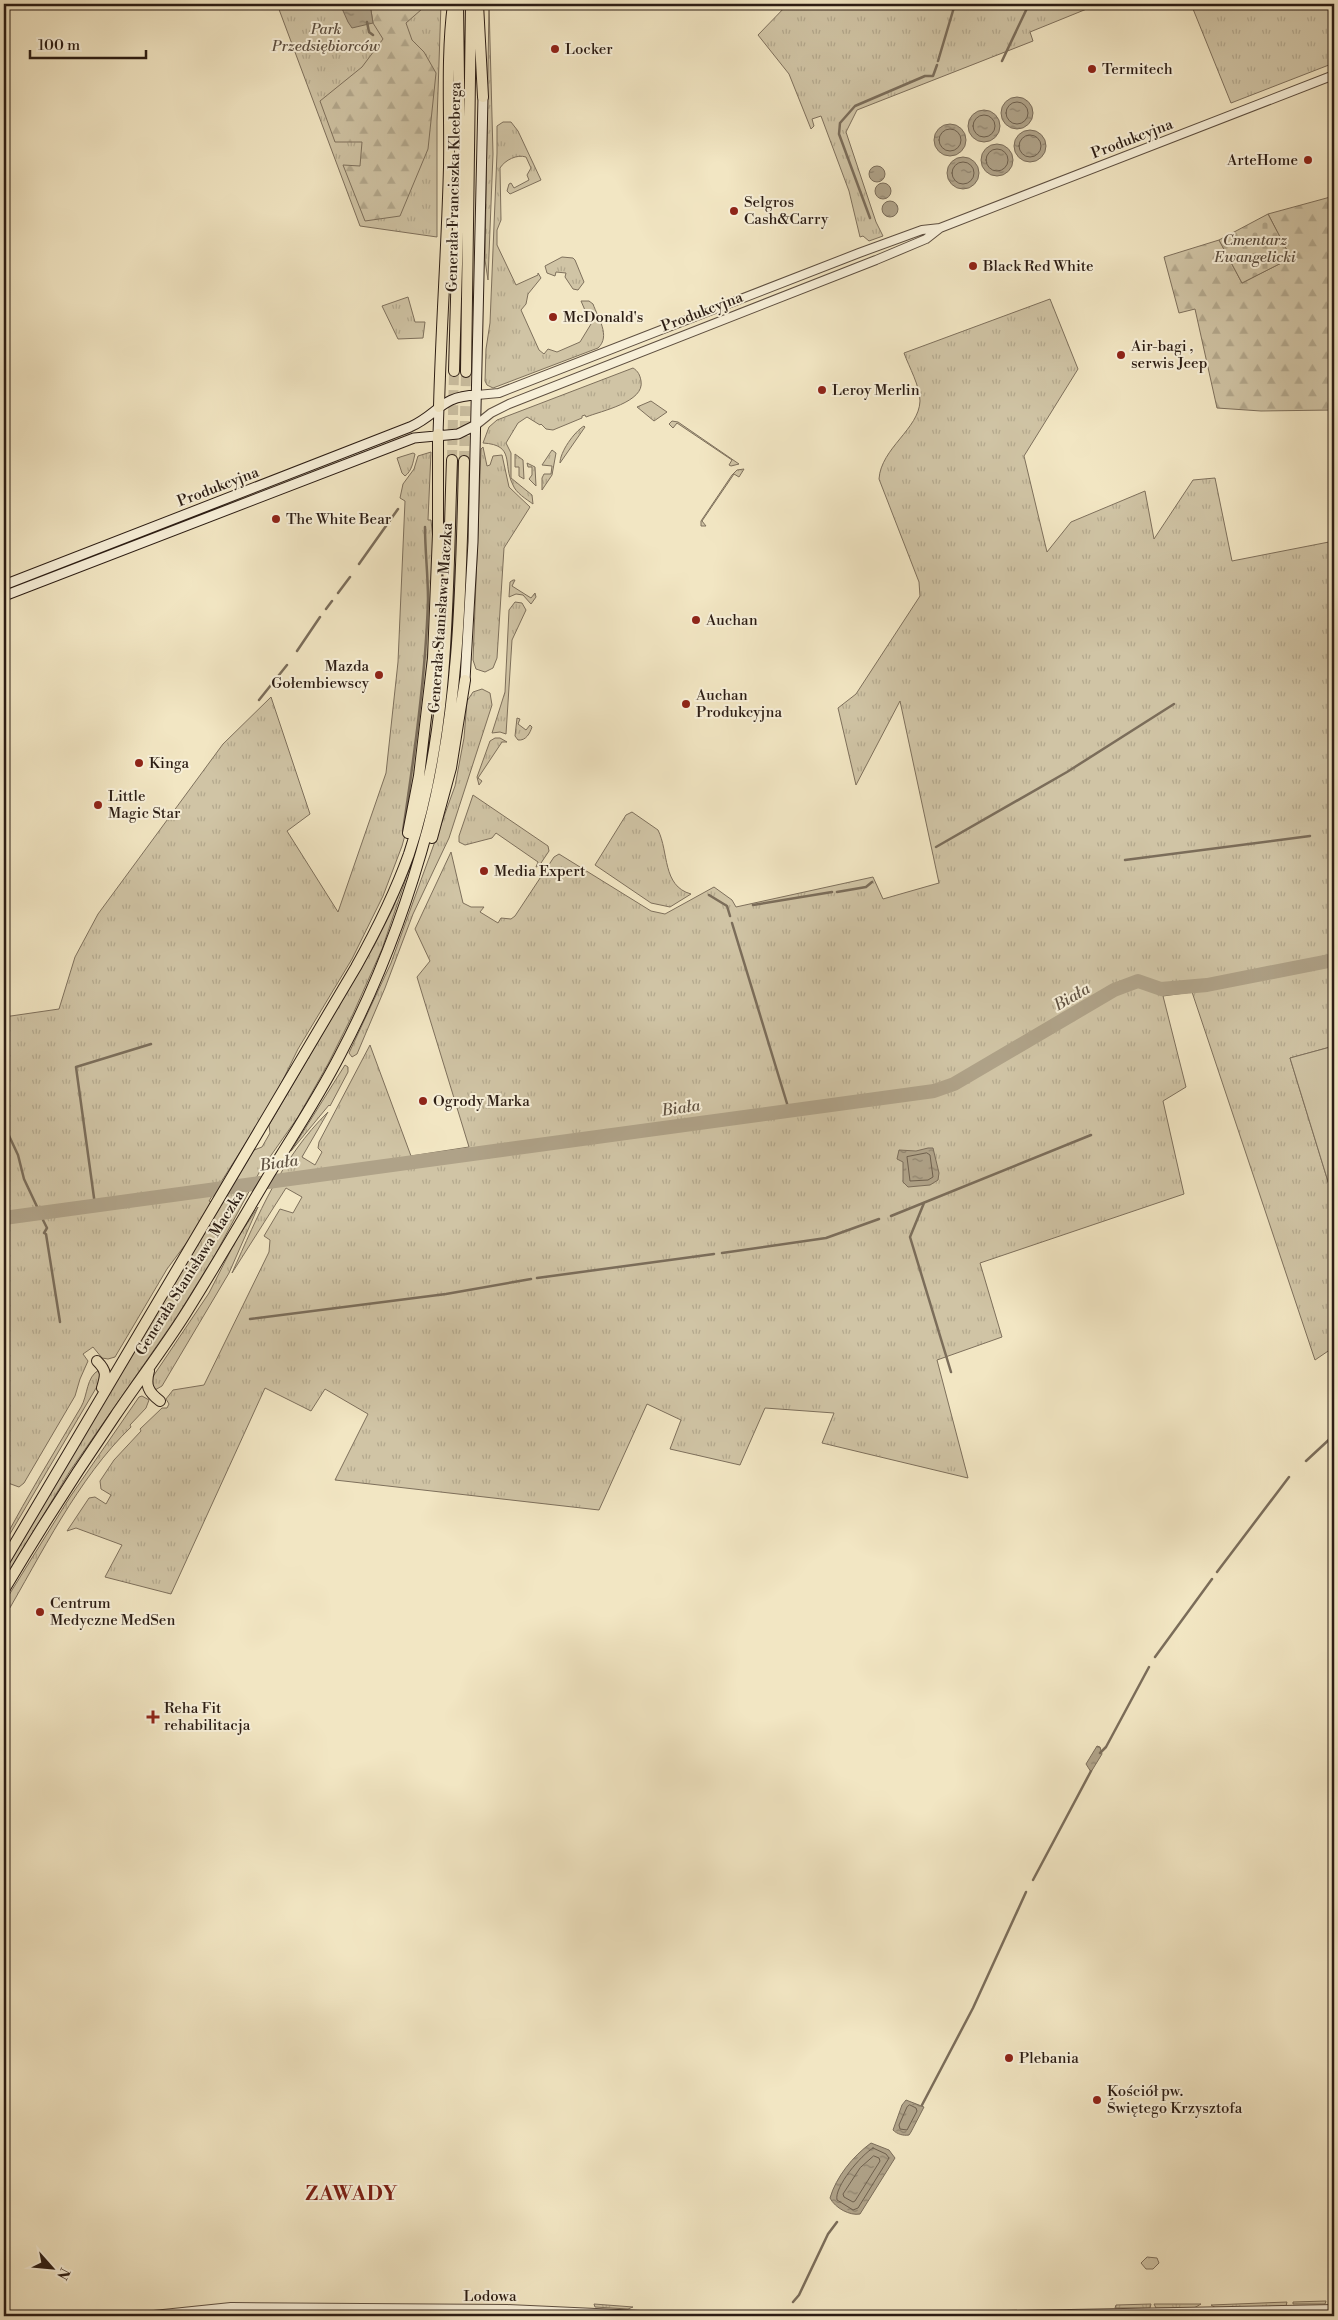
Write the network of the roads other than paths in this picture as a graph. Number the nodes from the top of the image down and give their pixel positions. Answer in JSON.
{"nodes":[{"id":1,"x":453,"y":4,"type":"edge"},
{"id":2,"x":458,"y":4,"type":"edge"},
{"id":3,"x":471,"y":4,"type":"edge"},
{"id":4,"x":478,"y":4,"type":"edge"},
{"id":5,"x":1334,"y":75,"type":"edge"},
{"id":6,"x":483,"y":96,"type":"joint"},
{"id":7,"x":940,"y":228,"type":"junction"},
{"id":8,"x":859,"y":253,"type":"junction"},
{"id":9,"x":862,"y":265,"type":"junction"},
{"id":10,"x":454,"y":371,"type":"tunnel mouth"},
{"id":11,"x":466,"y":372,"type":"tunnel mouth"},
{"id":12,"x":477,"y":395,"type":"junction"},
{"id":13,"x":439,"y":407,"type":"junction"},
{"id":14,"x":476,"y":425,"type":"junction"},
{"id":15,"x":438,"y":434,"type":"junction"},
{"id":16,"x":452,"y":460,"type":"tunnel mouth"},
{"id":17,"x":464,"y":461,"type":"tunnel mouth"},
{"id":18,"x":276,"y":479,"type":"junction"},
{"id":19,"x":280,"y":489,"type":"junction"},
{"id":20,"x":4,"y":585,"type":"edge"},
{"id":21,"x":4,"y":596,"type":"edge"},
{"id":22,"x":465,"y":680,"type":"joint"},
{"id":23,"x":403,"y":908,"type":"junction"},
{"id":24,"x":372,"y":938,"type":"junction"},
{"id":25,"x":133,"y":1344,"type":"junction"},
{"id":26,"x":150,"y":1365,"type":"junction"},
{"id":27,"x":123,"y":1404,"type":"junction"},
{"id":28,"x":97,"y":1405,"type":"junction"},
{"id":29,"x":4,"y":1562,"type":"edge"},
{"id":30,"x":4,"y":1590,"type":"edge"},
{"id":31,"x":1334,"y":2309,"type":"edge"},
{"id":32,"x":144,"y":2316,"type":"edge"},
{"id":33,"x":836,"y":2316,"type":"edge"},
{"id":34,"x":956,"y":2316,"type":"edge"}],
"edges":[{"from":1,"to":13,"type":"highway"},
{"from":2,"to":10,"type":"highway","name":"Generała Franciszka Kleeberga"},
{"from":3,"to":11,"type":"highway","name":"Generała Franciszka Kleeberga"},
{"from":4,"to":6,"type":"highway"},
{"from":5,"to":7,"type":"street","name":"Produkcyjna"},
{"from":6,"to":12,"type":"main road"},
{"from":7,"to":8,"type":"street","name":"Produkcyjna"},
{"from":7,"to":9,"type":"street","name":"Produkcyjna"},
{"from":8,"to":9,"type":"street"},
{"from":8,"to":12,"type":"street","name":"Produkcyjna"},
{"from":9,"to":14,"type":"street","name":"Produkcyjna"},
{"from":12,"to":13,"type":"main road","name":"Produkcyjna"},
{"from":12,"to":14,"type":"main road"},
{"from":13,"to":15,"type":"main road"},
{"from":13,"to":18,"type":"main road","name":"Produkcyjna"},
{"from":14,"to":15,"type":"main road","name":"Produkcyjna"},
{"from":14,"to":22,"type":"main road"},
{"from":15,"to":19,"type":"main road","name":"Produkcyjna"},
{"from":15,"to":24,"type":"highway"},
{"from":16,"to":24,"type":"highway","name":"Generała Stanisława Maczka"},
{"from":17,"to":23,"type":"highway","name":"Generała Stanisława Maczka"},
{"from":18,"to":19,"type":"main road"},
{"from":18,"to":20,"type":"main road","name":"Produkcyjna"},
{"from":19,"to":21,"type":"main road","name":"Produkcyjna"},
{"from":22,"to":23,"type":"highway"},
{"from":23,"to":26,"type":"highway","name":"Generała Stanisława Maczka"},
{"from":24,"to":25,"type":"highway","name":"Generała Stanisława Maczka"},
{"from":25,"to":28,"type":"highway","name":"Generała Stanisława Maczka"},
{"from":25,"to":28,"type":"highway"},
{"from":26,"to":27,"type":"highway","name":"Generała Stanisława Maczka"},
{"from":26,"to":27,"type":"highway"},
{"from":27,"to":30,"type":"highway","name":"Generała Stanisława Maczka"},
{"from":28,"to":29,"type":"highway","name":"Generała Stanisława Maczka"},
{"from":31,"to":34,"type":"street"},
{"from":32,"to":33,"type":"street","name":"Lodowa"}]}
